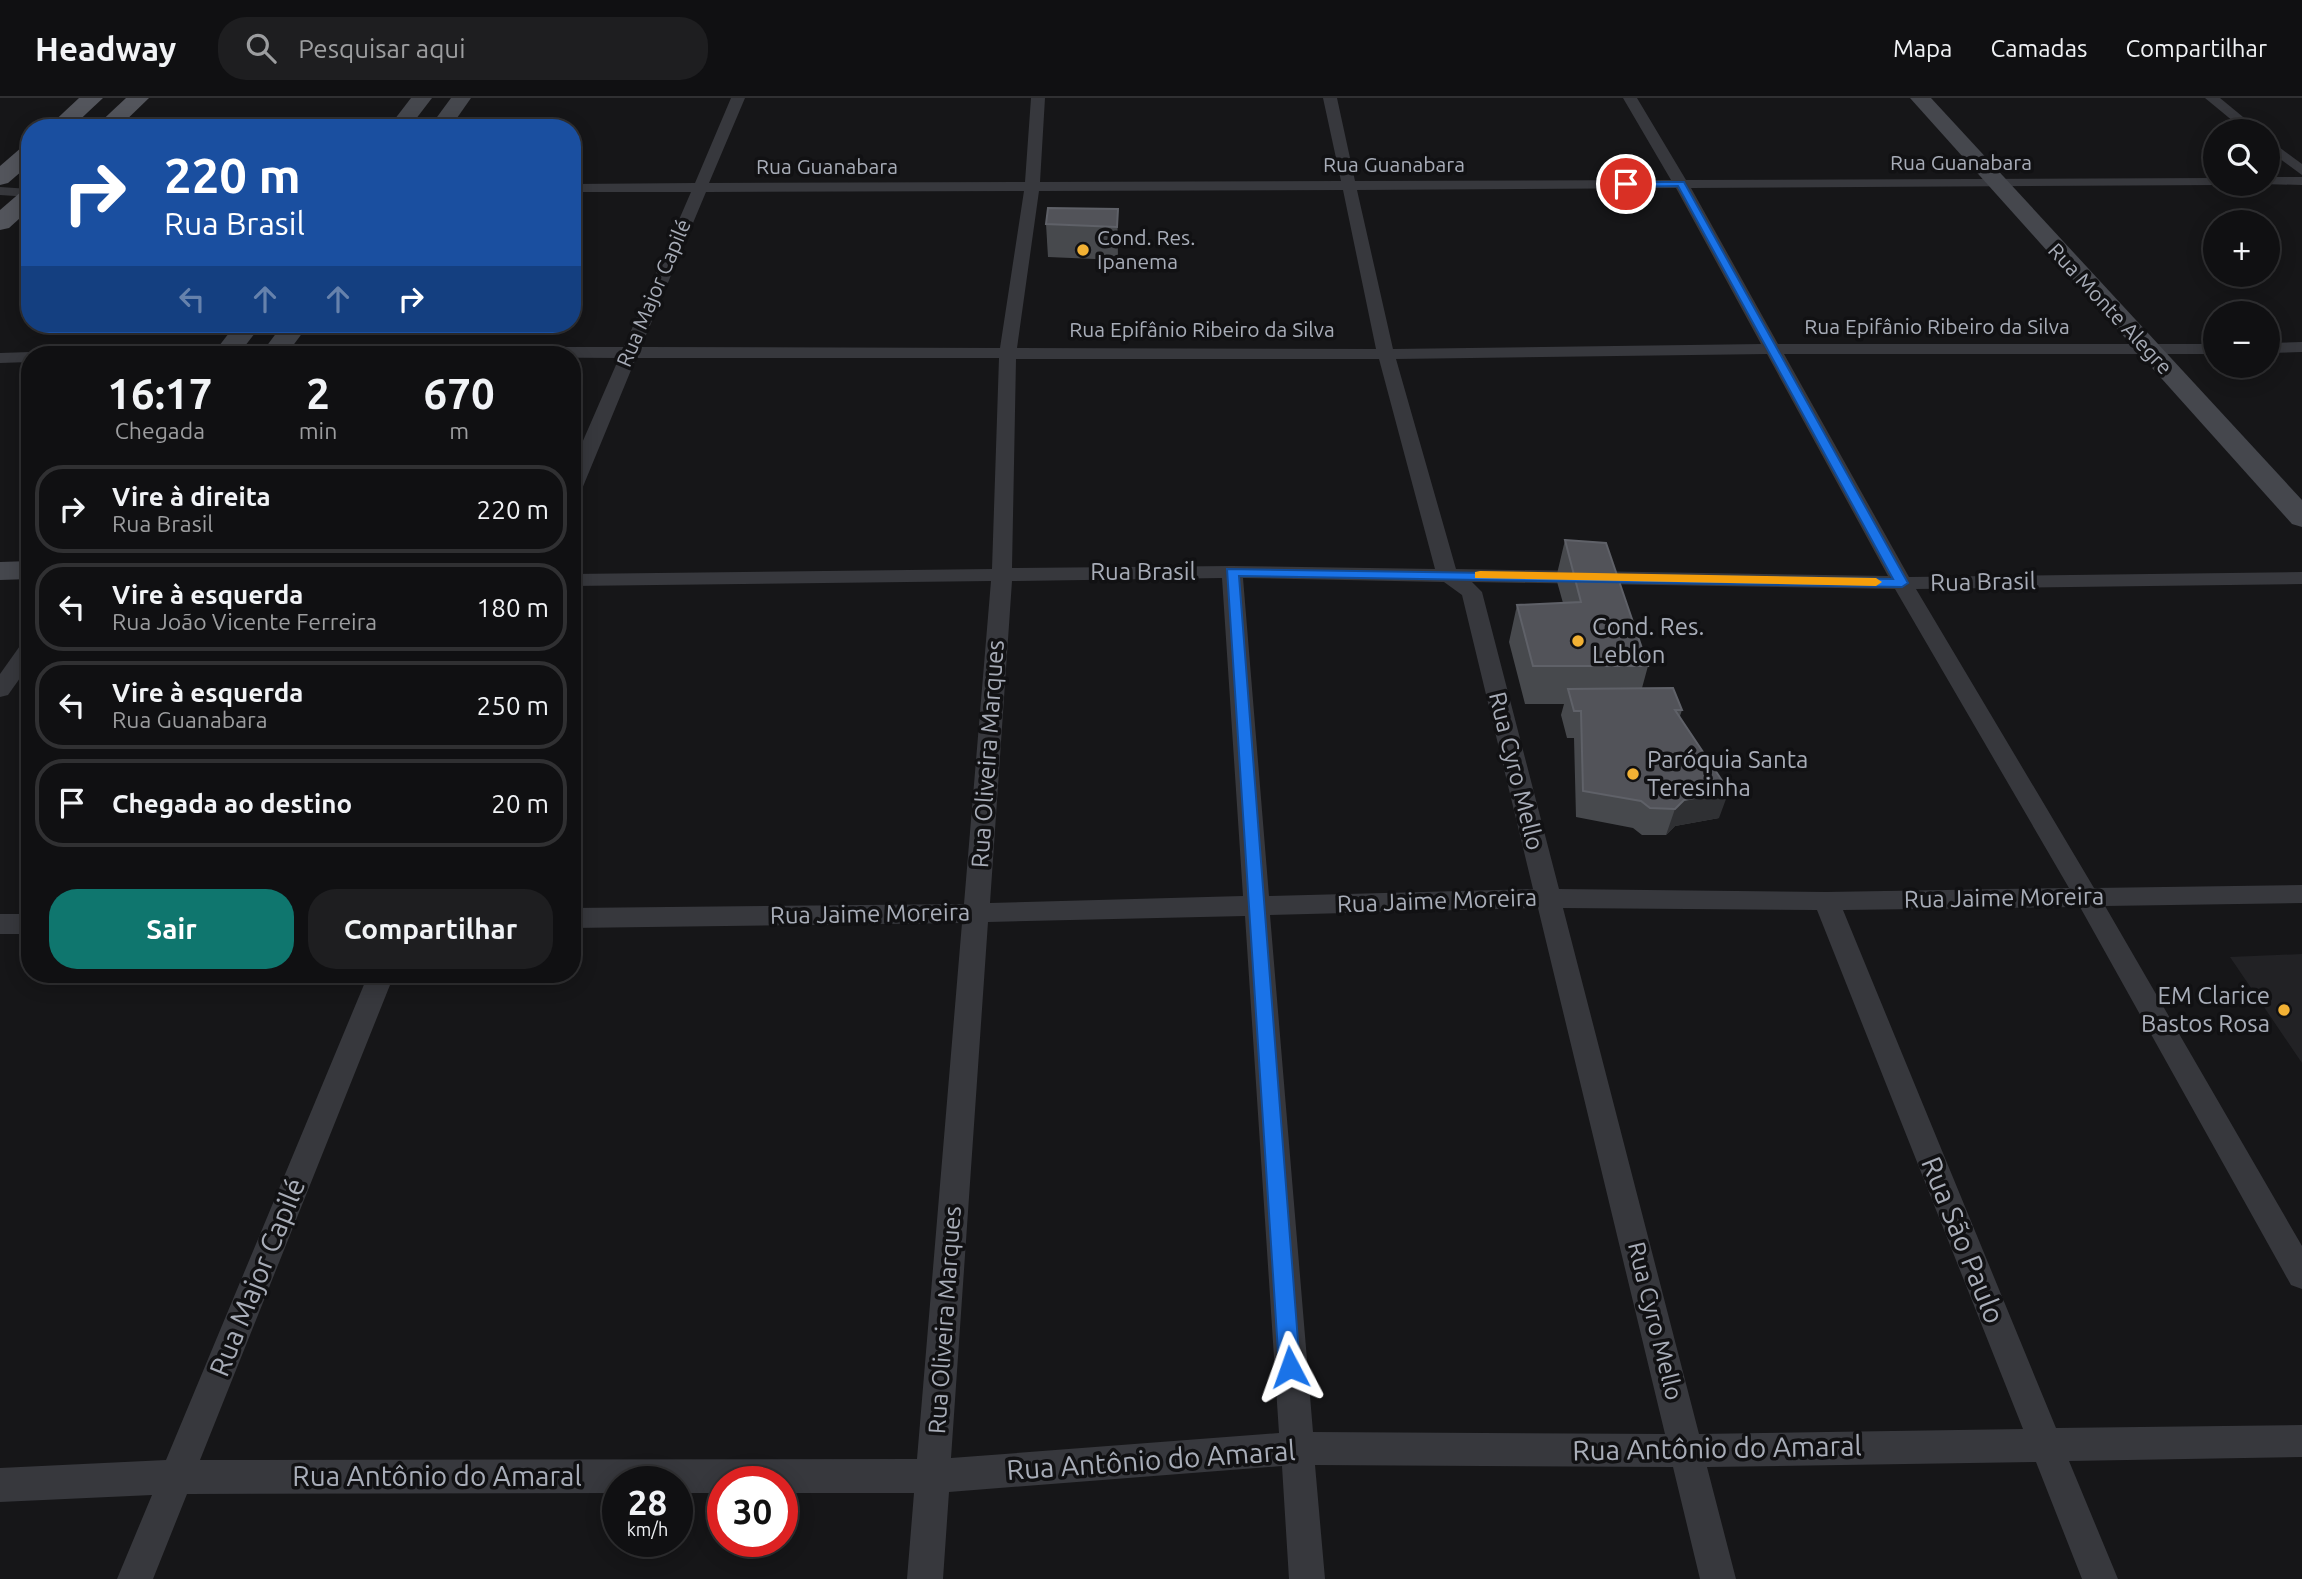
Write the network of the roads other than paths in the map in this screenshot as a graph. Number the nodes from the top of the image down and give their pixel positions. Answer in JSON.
{"nodes":[{"id":1,"x":92,"y":98,"type":"edge"},
{"id":2,"x":138,"y":98,"type":"edge"},
{"id":3,"x":422,"y":98,"type":"edge"},
{"id":4,"x":461,"y":98,"type":"edge"},
{"id":5,"x":738,"y":98,"type":"edge"},
{"id":6,"x":1038,"y":98,"type":"edge"},
{"id":7,"x":1330,"y":98,"type":"edge"},
{"id":8,"x":1630,"y":98,"type":"edge"},
{"id":9,"x":1920,"y":98,"type":"edge"},
{"id":10,"x":2212,"y":98,"type":"edge"},
{"id":11,"x":68,"y":119,"type":"edge"},
{"id":12,"x":115,"y":119,"type":"edge"},
{"id":13,"x":405,"y":119,"type":"edge"},
{"id":14,"x":446,"y":119,"type":"edge"},
{"id":15,"x":2238,"y":119,"type":"edge"},
{"id":16,"x":2280,"y":153,"type":"edge"},
{"id":17,"x":21,"y":160,"type":"edge"},
{"id":18,"x":2302,"y":171,"type":"edge"},
{"id":19,"x":0,"y":178,"type":"edge"},
{"id":20,"x":2280,"y":181,"type":"edge"},
{"id":21,"x":2302,"y":181,"type":"edge"},
{"id":22,"x":2203,"y":182,"type":"edge"},
{"id":23,"x":1681,"y":184,"type":"junction"},
{"id":24,"x":1997,"y":185,"type":"junction"},
{"id":25,"x":1352,"y":186,"type":"junction"},
{"id":26,"x":581,"y":188,"type":"edge"},
{"id":27,"x":699,"y":188,"type":"junction"},
{"id":28,"x":1032,"y":188,"type":"junction"},
{"id":29,"x":0,"y":191,"type":"edge"},
{"id":30,"x":21,"y":193,"type":"edge"},
{"id":31,"x":21,"y":203,"type":"edge"},
{"id":32,"x":0,"y":223,"type":"edge"},
{"id":33,"x":2302,"y":347,"type":"edge"},
{"id":34,"x":2280,"y":348,"type":"edge"},
{"id":35,"x":1772,"y":349,"type":"junction"},
{"id":36,"x":2203,"y":349,"type":"edge"},
{"id":37,"x":1007,"y":351,"type":"junction"},
{"id":38,"x":2148,"y":351,"type":"junction"},
{"id":39,"x":581,"y":353,"type":"edge"},
{"id":40,"x":629,"y":353,"type":"junction"},
{"id":41,"x":1386,"y":354,"type":"junction"},
{"id":42,"x":21,"y":357,"type":"edge"},
{"id":43,"x":0,"y":358,"type":"edge"},
{"id":44,"x":581,"y":468,"type":"edge"},
{"id":45,"x":2302,"y":519,"type":"edge"},
{"id":46,"x":21,"y":570,"type":"edge"},
{"id":47,"x":0,"y":571,"type":"edge"},
{"id":48,"x":1232,"y":572,"type":"junction"},
{"id":49,"x":1002,"y":574,"type":"junction"},
{"id":50,"x":1447,"y":575,"type":"junction"},
{"id":51,"x":2302,"y":578,"type":"edge"},
{"id":52,"x":581,"y":580,"type":"edge"},
{"id":53,"x":1902,"y":583,"type":"junction"},
{"id":54,"x":21,"y":661,"type":"edge"},
{"id":55,"x":0,"y":690,"type":"edge"},
{"id":56,"x":2302,"y":894,"type":"edge"},
{"id":57,"x":2087,"y":897,"type":"junction"},
{"id":58,"x":1548,"y":898,"type":"junction"},
{"id":59,"x":1826,"y":901,"type":"junction"},
{"id":60,"x":1258,"y":907,"type":"junction"},
{"id":61,"x":976,"y":913,"type":"junction"},
{"id":62,"x":581,"y":918,"type":"edge"},
{"id":63,"x":0,"y":924,"type":"edge"},
{"id":64,"x":21,"y":924,"type":"edge"},
{"id":65,"x":378,"y":983,"type":"edge"},
{"id":66,"x":2302,"y":1275,"type":"edge"},
{"id":67,"x":2302,"y":1441,"type":"edge"},
{"id":68,"x":2045,"y":1443,"type":"junction"},
{"id":69,"x":1295,"y":1448,"type":"junction"},
{"id":70,"x":1688,"y":1451,"type":"junction"},
{"id":71,"x":933,"y":1476,"type":"junction"},
{"id":72,"x":175,"y":1477,"type":"junction"},
{"id":73,"x":0,"y":1485,"type":"edge"},
{"id":74,"x":135,"y":1579,"type":"edge"},
{"id":75,"x":925,"y":1579,"type":"edge"},
{"id":76,"x":1307,"y":1579,"type":"edge"},
{"id":77,"x":1718,"y":1579,"type":"edge"},
{"id":78,"x":2100,"y":1579,"type":"edge"}],
"edges":[{"from":1,"to":11,"type":"main road"},
{"from":2,"to":12,"type":"main road"},
{"from":3,"to":13,"type":"street"},
{"from":4,"to":14,"type":"street"},
{"from":5,"to":27,"type":"street","name":"Rua Major Capilé"},
{"from":6,"to":28,"type":"street","name":"Rua Oliveira Marques"},
{"from":7,"to":25,"type":"street"},
{"from":8,"to":23,"type":"street"},
{"from":9,"to":24,"type":"street","name":"Rua Monte Alegre"},
{"from":10,"to":15,"type":"street"},
{"from":16,"to":18,"type":"street"},
{"from":17,"to":19,"type":"main road"},
{"from":20,"to":21,"type":"street"},
{"from":22,"to":24,"type":"street","name":"Rua Guanabara"},
{"from":23,"to":24,"type":"street","name":"Rua Guanabara"},
{"from":23,"to":25,"type":"street","name":"Rua Guanabara"},
{"from":23,"to":35,"type":"street"},
{"from":24,"to":38,"type":"street","name":"Rua Monte Alegre"},
{"from":25,"to":28,"type":"street","name":"Rua Guanabara"},
{"from":25,"to":41,"type":"street"},
{"from":26,"to":27,"type":"street","name":"Rua Guanabara"},
{"from":27,"to":28,"type":"street","name":"Rua Guanabara"},
{"from":27,"to":40,"type":"street","name":"Rua Major Capilé"},
{"from":28,"to":37,"type":"street","name":"Rua Oliveira Marques"},
{"from":29,"to":30,"type":"street"},
{"from":31,"to":32,"type":"main road"},
{"from":33,"to":34,"type":"street"},
{"from":35,"to":38,"type":"street","name":"Rua Epifânio Ribeiro da Silva"},
{"from":35,"to":41,"type":"street","name":"Rua Epifânio Ribeiro da Silva"},
{"from":35,"to":53,"type":"street"},
{"from":36,"to":38,"type":"street","name":"Rua Epifânio Ribeiro da Silva"},
{"from":37,"to":40,"type":"street","name":"Rua Epifânio Ribeiro da Silva"},
{"from":37,"to":41,"type":"street","name":"Rua Epifânio Ribeiro da Silva"},
{"from":37,"to":49,"type":"street","name":"Rua Oliveira Marques"},
{"from":38,"to":45,"type":"street","name":"Rua Monte Alegre"},
{"from":39,"to":40,"type":"street","name":"Rua Epifânio Ribeiro da Silva"},
{"from":40,"to":44,"type":"street","name":"Rua Major Capilé"},
{"from":41,"to":50,"type":"street"},
{"from":42,"to":43,"type":"street"},
{"from":46,"to":47,"type":"street"},
{"from":48,"to":49,"type":"street","name":"Rua Brasil"},
{"from":48,"to":50,"type":"street","name":"Rua Brasil"},
{"from":48,"to":60,"type":"street"},
{"from":49,"to":52,"type":"street","name":"Rua Brasil"},
{"from":49,"to":61,"type":"street","name":"Rua Oliveira Marques"},
{"from":50,"to":53,"type":"street","name":"Rua Brasil"},
{"from":50,"to":58,"type":"street","name":"Rua Cyro Mello"},
{"from":51,"to":53,"type":"street","name":"Rua Brasil"},
{"from":53,"to":57,"type":"street"},
{"from":54,"to":55,"type":"street"},
{"from":56,"to":57,"type":"street","name":"Rua Jaime Moreira"},
{"from":57,"to":59,"type":"street","name":"Rua Jaime Moreira"},
{"from":57,"to":66,"type":"street"},
{"from":58,"to":59,"type":"street","name":"Rua Jaime Moreira"},
{"from":58,"to":60,"type":"street","name":"Rua Jaime Moreira"},
{"from":58,"to":70,"type":"street","name":"Rua Cyro Mello"},
{"from":59,"to":68,"type":"street","name":"Rua São Paulo"},
{"from":60,"to":61,"type":"street","name":"Rua Jaime Moreira"},
{"from":60,"to":69,"type":"street"},
{"from":61,"to":62,"type":"street","name":"Rua Jaime Moreira"},
{"from":61,"to":71,"type":"street","name":"Rua Oliveira Marques"},
{"from":63,"to":64,"type":"street"},
{"from":65,"to":72,"type":"street","name":"Rua Major Capilé"},
{"from":67,"to":68,"type":"street","name":"Rua Antônio do Amaral"},
{"from":68,"to":70,"type":"street","name":"Rua Antônio do Amaral"},
{"from":68,"to":78,"type":"street","name":"Rua São Paulo"},
{"from":69,"to":70,"type":"street","name":"Rua Antônio do Amaral"},
{"from":69,"to":71,"type":"street","name":"Rua Antônio do Amaral"},
{"from":69,"to":76,"type":"street"},
{"from":70,"to":77,"type":"street","name":"Rua Cyro Mello"},
{"from":71,"to":72,"type":"street","name":"Rua Antônio do Amaral"},
{"from":71,"to":75,"type":"street","name":"Rua Oliveira Marques"},
{"from":72,"to":73,"type":"street","name":"Rua Antônio do Amaral"},
{"from":72,"to":74,"type":"street","name":"Rua Major Capilé"}]}
